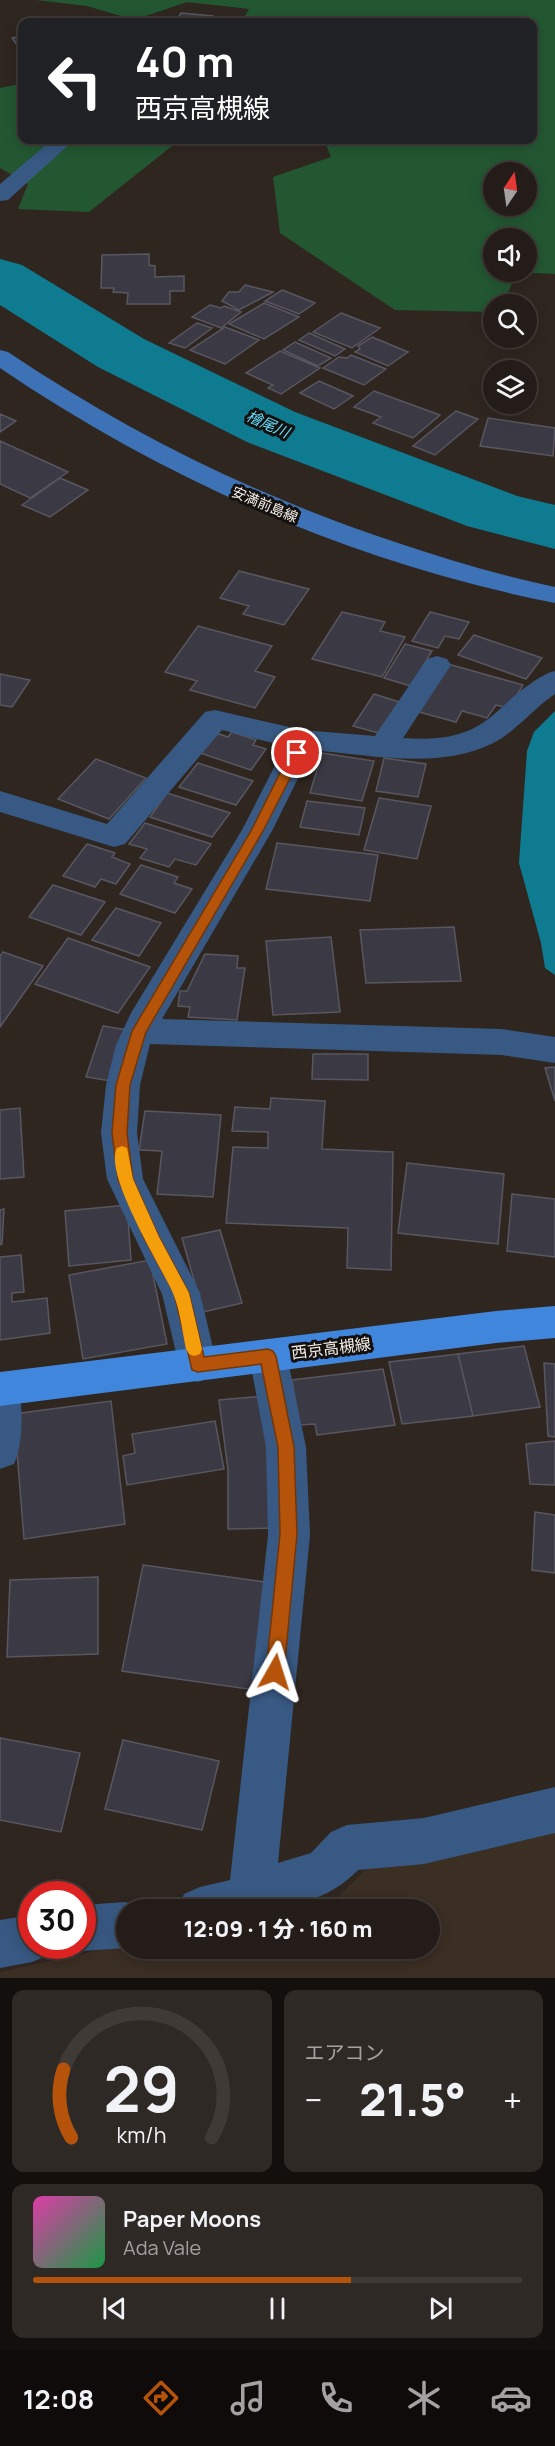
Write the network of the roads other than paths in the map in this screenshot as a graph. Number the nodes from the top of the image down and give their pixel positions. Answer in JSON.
{"nodes":[{"id":1,"x":59,"y":144,"type":"edge"},
{"id":2,"x":0,"y":195,"type":"edge"},
{"id":3,"x":0,"y":357,"type":"edge"},
{"id":4,"x":555,"y":595,"type":"edge"},
{"id":5,"x":437,"y":666,"type":"dead end"},
{"id":6,"x":555,"y":680,"type":"edge"},
{"id":7,"x":302,"y":740,"type":"junction"},
{"id":8,"x":383,"y":746,"type":"junction"},
{"id":9,"x":0,"y":801,"type":"edge"},
{"id":10,"x":139,"y":1031,"type":"junction"},
{"id":11,"x":537,"y":1055,"type":"edge"},
{"id":12,"x":555,"y":1322,"type":"edge"},
{"id":13,"x":268,"y":1356,"type":"junction"},
{"id":14,"x":198,"y":1365,"type":"junction"},
{"id":15,"x":0,"y":1389,"type":"edge"},
{"id":16,"x":0,"y":1451,"type":"edge"},
{"id":17,"x":555,"y":1810,"type":"edge"},
{"id":18,"x":252,"y":1892,"type":"junction"},
{"id":19,"x":246,"y":1899,"type":"edge"},
{"id":20,"x":116,"y":1926,"type":"edge"},
{"id":21,"x":96,"y":1927,"type":"edge"},
{"id":22,"x":18,"y":1941,"type":"edge"},
{"id":23,"x":0,"y":1944,"type":"edge"}],
"edges":[{"from":1,"to":2,"type":"street"},
{"from":3,"to":4,"type":"main road","name":"安満前島線"},
{"from":5,"to":8,"type":"street"},
{"from":6,"to":8,"type":"street"},
{"from":7,"to":8,"type":"street"},
{"from":7,"to":9,"type":"street"},
{"from":7,"to":10,"type":"street"},
{"from":10,"to":11,"type":"street"},
{"from":10,"to":14,"type":"street"},
{"from":12,"to":13,"type":"main road","name":"西京高槻線"},
{"from":13,"to":14,"type":"main road","name":"西京高槻線"},
{"from":13,"to":18,"type":"street"},
{"from":14,"to":15,"type":"main road","name":"西京高槻線"},
{"from":15,"to":16,"type":"street"},
{"from":17,"to":18,"type":"street"},
{"from":18,"to":19,"type":"street"},
{"from":20,"to":21,"type":"street"},
{"from":22,"to":23,"type":"street"}]}
